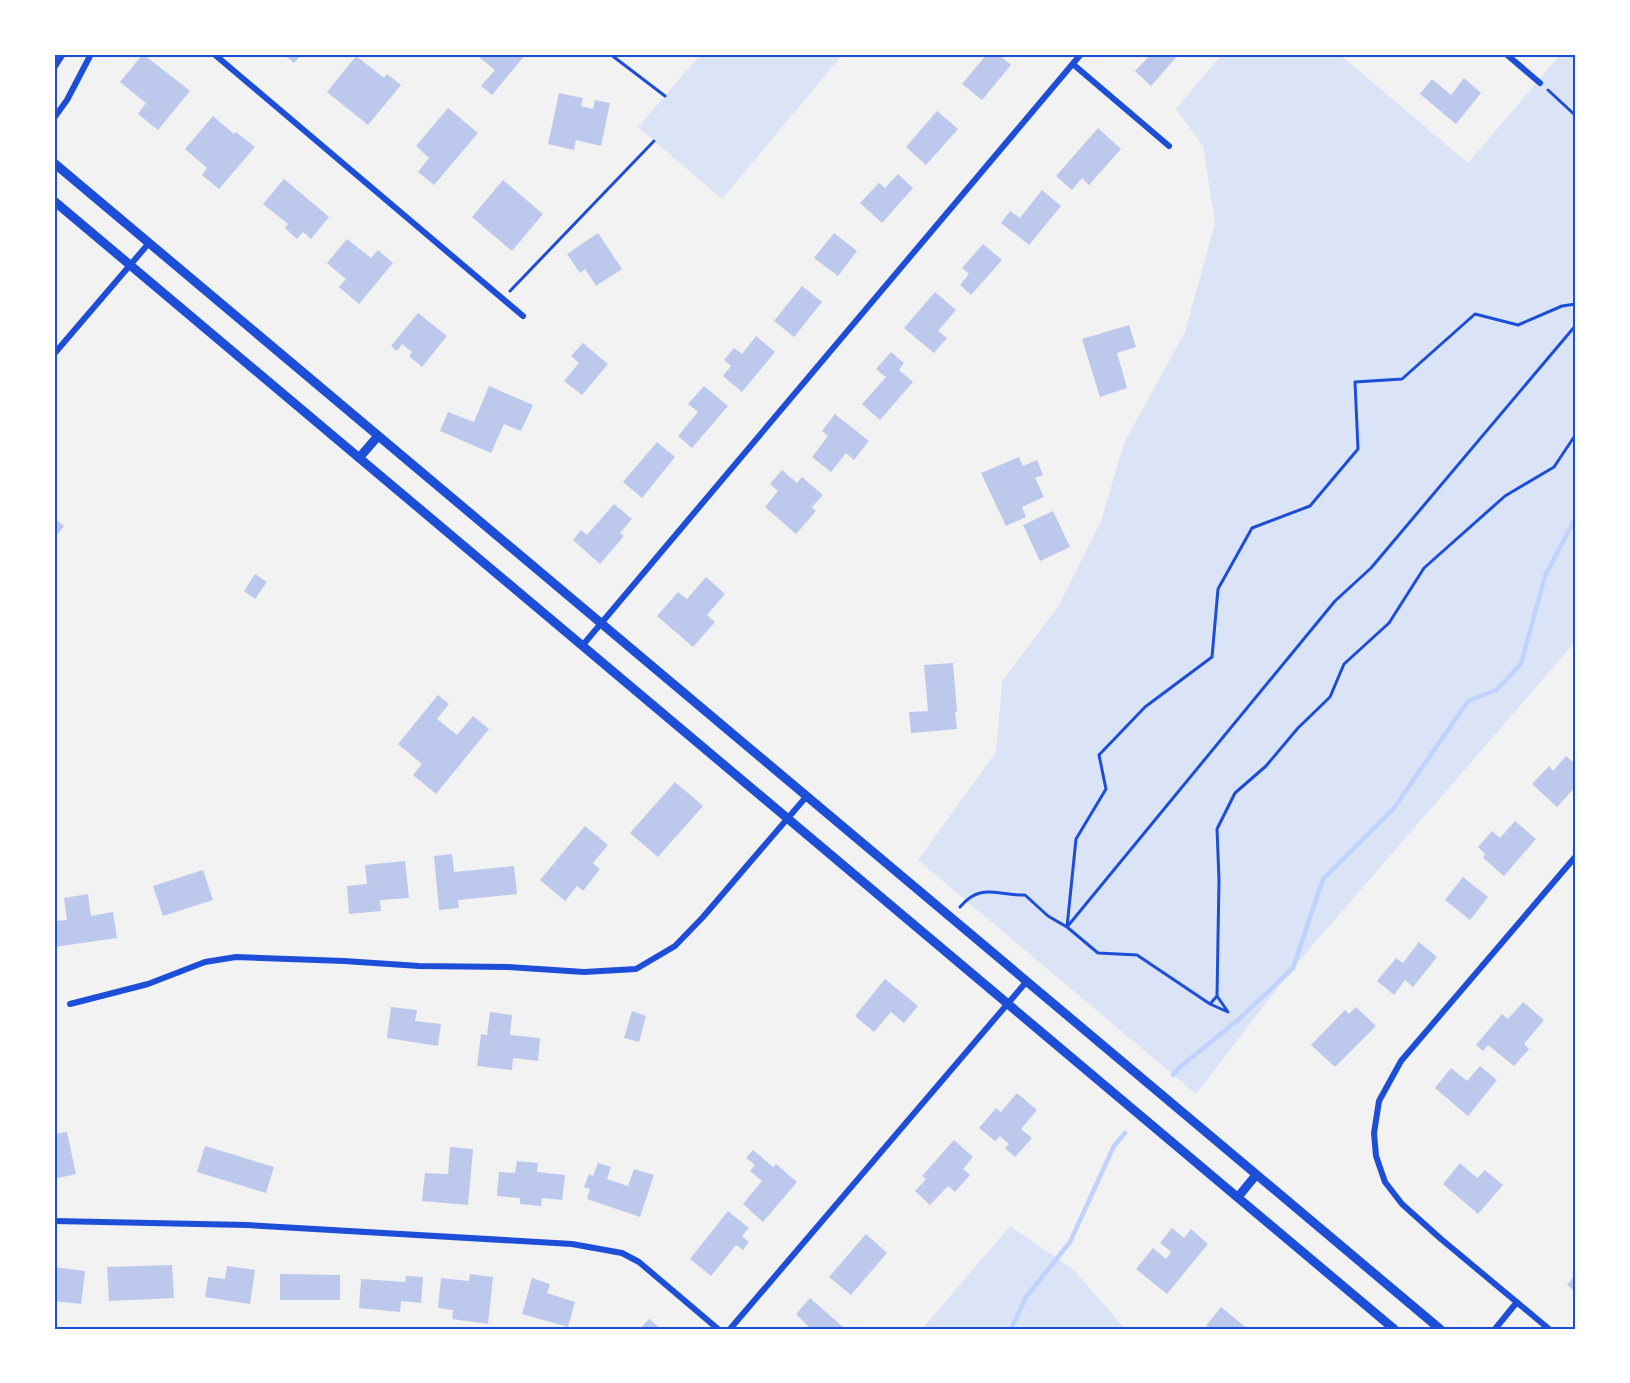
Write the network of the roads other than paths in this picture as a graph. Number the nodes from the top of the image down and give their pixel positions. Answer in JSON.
{"nodes":[{"id":1,"x":63,"y":54,"type":"edge"},
{"id":2,"x":91,"y":54,"type":"edge"},
{"id":3,"x":214,"y":54,"type":"edge"},
{"id":4,"x":1081,"y":54,"type":"edge"},
{"id":5,"x":1506,"y":54,"type":"edge"},
{"id":6,"x":1074,"y":65,"type":"junction"},
{"id":7,"x":54,"y":68,"type":"edge"},
{"id":8,"x":1540,"y":83,"type":"road end"},
{"id":9,"x":54,"y":118,"type":"edge"},
{"id":10,"x":1169,"y":146,"type":"dead end"},
{"id":11,"x":54,"y":163,"type":"edge"},
{"id":12,"x":54,"y":201,"type":"edge"},
{"id":13,"x":149,"y":243,"type":"junction"},
{"id":14,"x":130,"y":265,"type":"junction"},
{"id":15,"x":523,"y":316,"type":"dead end"},
{"id":16,"x":54,"y":354,"type":"edge"},
{"id":17,"x":378,"y":436,"type":"junction"},
{"id":18,"x":359,"y":458,"type":"junction"},
{"id":19,"x":601,"y":624,"type":"junction"},
{"id":20,"x":582,"y":646,"type":"junction"},
{"id":21,"x":806,"y":797,"type":"junction"},
{"id":22,"x":788,"y":818,"type":"junction"},
{"id":23,"x":1576,"y":856,"type":"edge"},
{"id":24,"x":1027,"y":981,"type":"junction"},
{"id":25,"x":1009,"y":1003,"type":"junction"},
{"id":26,"x":70,"y":1004,"type":"dead end"},
{"id":27,"x":1256,"y":1175,"type":"junction"},
{"id":28,"x":1238,"y":1197,"type":"junction"},
{"id":29,"x":54,"y":1221,"type":"edge"},
{"id":30,"x":1517,"y":1302,"type":"junction"},
{"id":31,"x":1547,"y":1328,"type":"edge"},
{"id":32,"x":718,"y":1329,"type":"edge"},
{"id":33,"x":730,"y":1329,"type":"edge"},
{"id":34,"x":1394,"y":1329,"type":"edge"},
{"id":35,"x":1440,"y":1329,"type":"edge"},
{"id":36,"x":1495,"y":1329,"type":"edge"}],
"edges":[{"from":1,"to":7,"type":"street"},
{"from":2,"to":9,"type":"street"},
{"from":3,"to":15,"type":"street"},
{"from":4,"to":6,"type":"street"},
{"from":5,"to":8,"type":"street"},
{"from":6,"to":10,"type":"street"},
{"from":6,"to":19,"type":"street"},
{"from":11,"to":13,"type":"main road"},
{"from":12,"to":14,"type":"main road"},
{"from":13,"to":14,"type":"street"},
{"from":13,"to":17,"type":"main road"},
{"from":14,"to":16,"type":"street"},
{"from":14,"to":18,"type":"main road"},
{"from":17,"to":18,"type":"main road"},
{"from":17,"to":19,"type":"main road"},
{"from":18,"to":20,"type":"main road"},
{"from":19,"to":20,"type":"street"},
{"from":19,"to":21,"type":"main road"},
{"from":20,"to":22,"type":"main road"},
{"from":21,"to":22,"type":"street"},
{"from":21,"to":24,"type":"main road"},
{"from":22,"to":25,"type":"main road"},
{"from":22,"to":26,"type":"street"},
{"from":23,"to":30,"type":"street"},
{"from":24,"to":25,"type":"street"},
{"from":24,"to":27,"type":"main road"},
{"from":25,"to":28,"type":"main road"},
{"from":25,"to":33,"type":"street"},
{"from":27,"to":28,"type":"main road"},
{"from":27,"to":35,"type":"main road"},
{"from":28,"to":34,"type":"main road"},
{"from":29,"to":32,"type":"street"},
{"from":30,"to":31,"type":"street"},
{"from":30,"to":36,"type":"street"}]}
